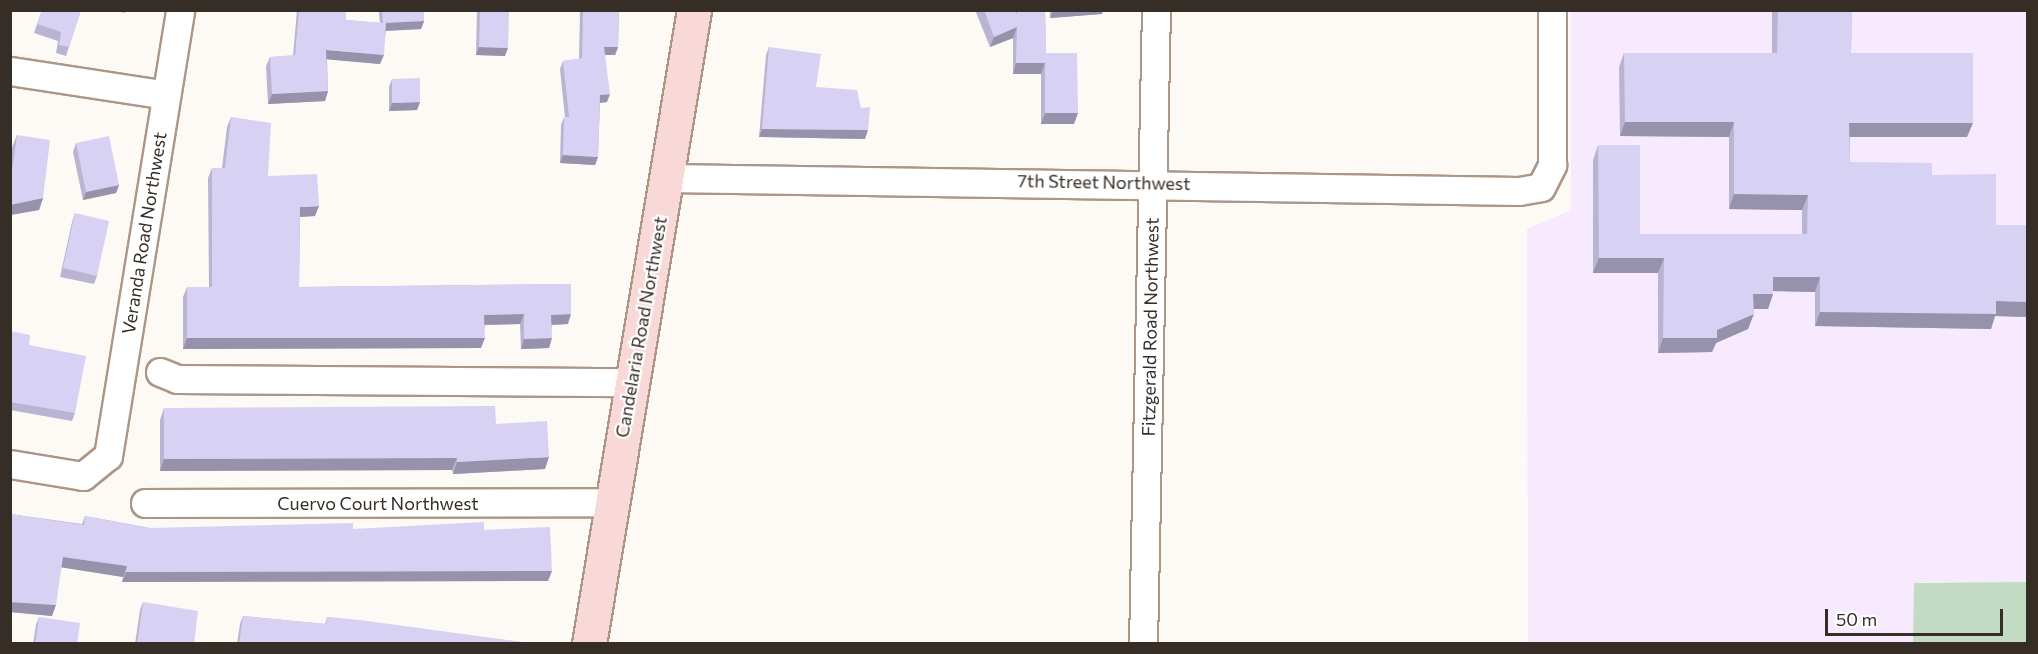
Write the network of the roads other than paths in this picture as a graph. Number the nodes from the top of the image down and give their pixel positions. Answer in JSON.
{"nodes":[{"id":1,"x":180,"y":10,"type":"edge"},
{"id":2,"x":694,"y":10,"type":"edge"},
{"id":3,"x":1156,"y":10,"type":"edge"},
{"id":4,"x":1552,"y":10,"type":"edge"},
{"id":5,"x":10,"y":71,"type":"edge"},
{"id":6,"x":166,"y":95,"type":"junction"},
{"id":7,"x":667,"y":177,"type":"junction"},
{"id":8,"x":1153,"y":182,"type":"junction"},
{"id":9,"x":160,"y":372,"type":"dead end"},
{"id":10,"x":632,"y":382,"type":"junction"},
{"id":11,"x":10,"y":465,"type":"edge"},
{"id":12,"x":611,"y":502,"type":"junction"},
{"id":13,"x":145,"y":503,"type":"dead end"},
{"id":14,"x":589,"y":644,"type":"edge"},
{"id":15,"x":1143,"y":644,"type":"edge"}],
"edges":[{"from":1,"to":6,"type":"street","name":"Veranda Road Northwest"},
{"from":2,"to":7,"type":"main road","name":"Candelaria Road Northwest"},
{"from":3,"to":8,"type":"street","name":"Fitzgerald Road Northwest"},
{"from":4,"to":8,"type":"street","name":"7th Street Northwest"},
{"from":5,"to":6,"type":"street"},
{"from":6,"to":11,"type":"street","name":"Veranda Road Northwest"},
{"from":7,"to":8,"type":"street","name":"7th Street Northwest"},
{"from":7,"to":10,"type":"main road","name":"Candelaria Road Northwest"},
{"from":8,"to":15,"type":"street","name":"Fitzgerald Road Northwest"},
{"from":9,"to":10,"type":"street"},
{"from":10,"to":12,"type":"main road","name":"Candelaria Road Northwest"},
{"from":12,"to":13,"type":"street","name":"Cuervo Court Northwest"},
{"from":12,"to":14,"type":"main road","name":"Candelaria Road Northwest"}]}
